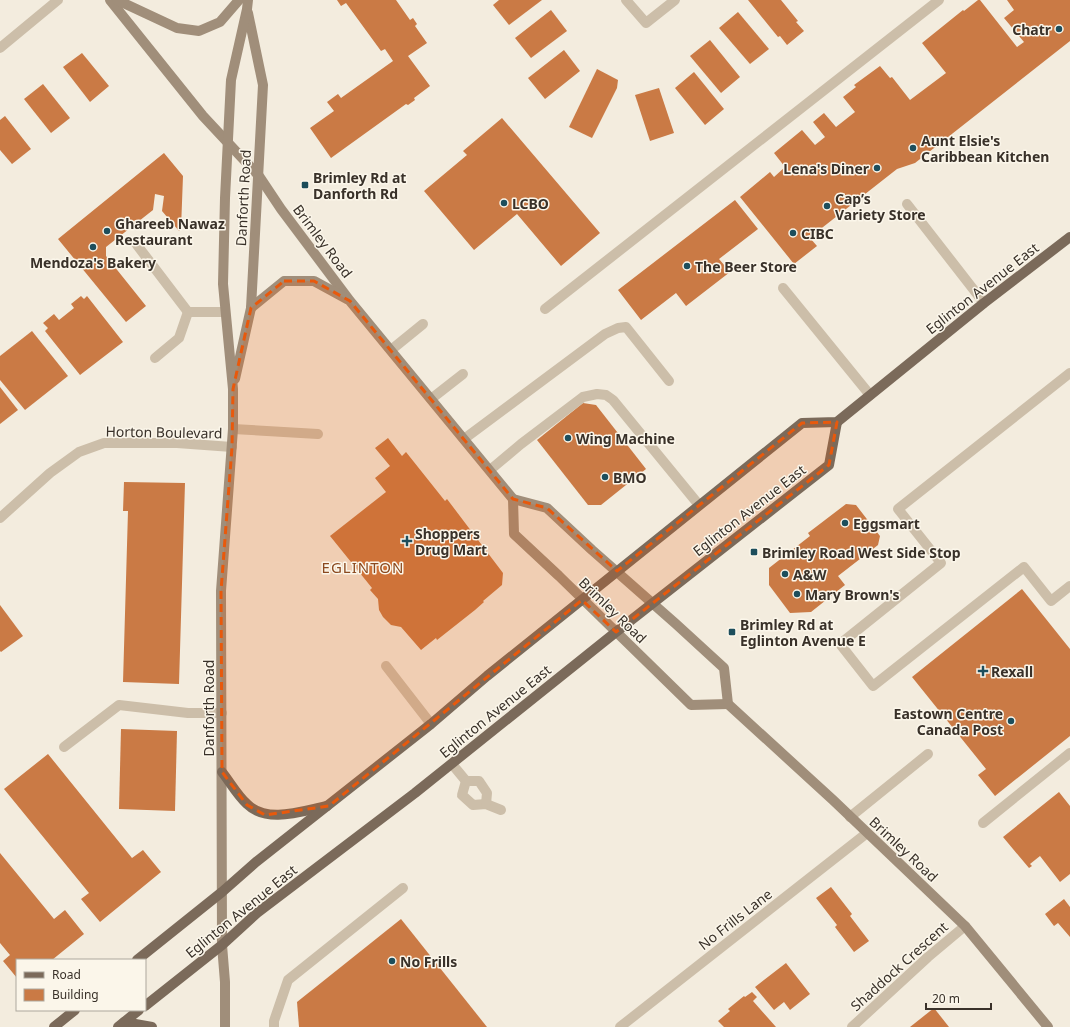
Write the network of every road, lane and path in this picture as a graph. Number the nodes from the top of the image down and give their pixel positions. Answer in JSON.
{"nodes":[{"id":1,"x":58,"y":0,"type":"edge"},
{"id":2,"x":110,"y":0,"type":"edge"},
{"id":3,"x":117,"y":0,"type":"edge"},
{"id":4,"x":239,"y":0,"type":"edge"},
{"id":5,"x":626,"y":0,"type":"edge"},
{"id":6,"x":674,"y":0,"type":"edge"},
{"id":7,"x":939,"y":0,"type":"edge"},
{"id":8,"x":247,"y":5,"type":"edge"},
{"id":9,"x":0,"y":48,"type":"edge"},
{"id":10,"x":229,"y":144,"type":"junction"},
{"id":11,"x":259,"y":176,"type":"junction"},
{"id":12,"x":907,"y":204,"type":"dead end"},
{"id":13,"x":1070,"y":237,"type":"edge"},
{"id":14,"x":137,"y":245,"type":"dead end"},
{"id":15,"x":783,"y":288,"type":"dead end"},
{"id":16,"x":350,"y":301,"type":"junction"},
{"id":17,"x":984,"y":303,"type":"junction"},
{"id":18,"x":251,"y":308,"type":"junction"},
{"id":19,"x":545,"y":309,"type":"dead end"},
{"id":20,"x":188,"y":312,"type":"junction"},
{"id":21,"x":225,"y":312,"type":"junction"},
{"id":22,"x":423,"y":324,"type":"dead end"},
{"id":23,"x":391,"y":350,"type":"junction"},
{"id":24,"x":155,"y":358,"type":"dead end"},
{"id":25,"x":1070,"y":373,"type":"edge"},
{"id":26,"x":463,"y":374,"type":"dead end"},
{"id":27,"x":669,"y":381,"type":"dead end"},
{"id":28,"x":233,"y":389,"type":"junction"},
{"id":29,"x":870,"y":395,"type":"junction"},
{"id":30,"x":431,"y":399,"type":"junction"},
{"id":31,"x":837,"y":422,"type":"junction"},
{"id":32,"x":233,"y":429,"type":"junction"},
{"id":33,"x":318,"y":434,"type":"dead end"},
{"id":34,"x":464,"y":439,"type":"junction"},
{"id":35,"x":232,"y":447,"type":"junction"},
{"id":36,"x":490,"y":470,"type":"junction"},
{"id":37,"x":513,"y":499,"type":"junction"},
{"id":38,"x":699,"y":505,"type":"junction"},
{"id":39,"x":0,"y":518,"type":"edge"},
{"id":40,"x":617,"y":571,"type":"junction"},
{"id":41,"x":1070,"y":586,"type":"edge"},
{"id":42,"x":582,"y":600,"type":"junction"},
{"id":43,"x":652,"y":604,"type":"junction"},
{"id":44,"x":616,"y":632,"type":"junction"},
{"id":45,"x":386,"y":666,"type":"dead end"},
{"id":46,"x":728,"y":704,"type":"junction"},
{"id":47,"x":222,"y":713,"type":"junction"},
{"id":48,"x":431,"y":724,"type":"junction"},
{"id":49,"x":64,"y":747,"type":"dead end"},
{"id":50,"x":1070,"y":753,"type":"edge"},
{"id":51,"x":928,"y":754,"type":"dead end"},
{"id":52,"x":452,"y":764,"type":"junction"},
{"id":53,"x":222,"y":772,"type":"junction"},
{"id":54,"x":466,"y":781,"type":"junction"},
{"id":55,"x":486,"y":804,"type":"junction"},
{"id":56,"x":329,"y":806,"type":"junction"},
{"id":57,"x":501,"y":810,"type":"dead end"},
{"id":58,"x":850,"y":817,"type":"junction"},
{"id":59,"x":983,"y":823,"type":"dead end"},
{"id":60,"x":867,"y":833,"type":"junction"},
{"id":61,"x":403,"y":888,"type":"dead end"},
{"id":62,"x":222,"y":892,"type":"junction"},
{"id":63,"x":965,"y":926,"type":"junction"},
{"id":64,"x":222,"y":945,"type":"junction"},
{"id":65,"x":138,"y":959,"type":"edge"},
{"id":66,"x":146,"y":1005,"type":"edge"},
{"id":67,"x":74,"y":1011,"type":"edge"},
{"id":68,"x":138,"y":1011,"type":"edge"},
{"id":69,"x":121,"y":1024,"type":"edge"},
{"id":70,"x":54,"y":1027,"type":"edge"},
{"id":71,"x":152,"y":1027,"type":"edge"},
{"id":72,"x":225,"y":1027,"type":"edge"},
{"id":73,"x":274,"y":1027,"type":"edge"},
{"id":74,"x":620,"y":1027,"type":"edge"},
{"id":75,"x":852,"y":1027,"type":"edge"},
{"id":76,"x":1048,"y":1027,"type":"edge"}],
"edges":[{"from":1,"to":9,"type":"street"},
{"from":2,"to":10,"type":"main road","name":"Brimley Road"},
{"from":3,"to":4,"type":"main road"},
{"from":5,"to":6,"type":"street"},
{"from":7,"to":19,"type":"street"},
{"from":8,"to":10,"type":"main road","name":"Danforth Road"},
{"from":8,"to":11,"type":"main road","name":"Danforth Road"},
{"from":10,"to":11,"type":"main road","name":"Brimley Road"},
{"from":10,"to":21,"type":"main road","name":"Danforth Road"},
{"from":11,"to":16,"type":"main road","name":"Brimley Road"},
{"from":11,"to":18,"type":"main road","name":"Danforth Road"},
{"from":12,"to":17,"type":"street"},
{"from":13,"to":17,"type":"main road","name":"Eglinton Avenue East"},
{"from":14,"to":20,"type":"street"},
{"from":15,"to":29,"type":"street"},
{"from":16,"to":18,"type":"main road"},
{"from":16,"to":23,"type":"main road","name":"Brimley Road"},
{"from":17,"to":29,"type":"main road","name":"Eglinton Avenue East"},
{"from":18,"to":28,"type":"main road","name":"Danforth Road"},
{"from":20,"to":21,"type":"street"},
{"from":20,"to":24,"type":"street"},
{"from":21,"to":28,"type":"main road","name":"Danforth Road"},
{"from":22,"to":23,"type":"street"},
{"from":23,"to":30,"type":"main road","name":"Brimley Road"},
{"from":25,"to":41,"type":"street"},
{"from":26,"to":30,"type":"street"},
{"from":27,"to":34,"type":"street"},
{"from":28,"to":32,"type":"main road","name":"Danforth Road"},
{"from":29,"to":31,"type":"main road","name":"Eglinton Avenue East"},
{"from":30,"to":34,"type":"main road","name":"Brimley Road"},
{"from":31,"to":38,"type":"main road","name":"Eglinton Avenue East"},
{"from":31,"to":43,"type":"main road","name":"Eglinton Avenue East"},
{"from":32,"to":33,"type":"street"},
{"from":32,"to":35,"type":"main road","name":"Danforth Road"},
{"from":34,"to":36,"type":"main road","name":"Brimley Road"},
{"from":35,"to":39,"type":"street","name":"Horton Boulevard"},
{"from":35,"to":47,"type":"main road","name":"Danforth Road"},
{"from":36,"to":37,"type":"main road","name":"Brimley Road"},
{"from":36,"to":38,"type":"street"},
{"from":37,"to":40,"type":"main road","name":"Brimley Road"},
{"from":37,"to":42,"type":"main road","name":"Brimley Road"},
{"from":38,"to":40,"type":"main road","name":"Eglinton Avenue East"},
{"from":40,"to":42,"type":"main road","name":"Eglinton Avenue East"},
{"from":40,"to":43,"type":"main road","name":"Brimley Road"},
{"from":42,"to":44,"type":"main road","name":"Brimley Road"},
{"from":42,"to":48,"type":"main road","name":"Eglinton Avenue East"},
{"from":43,"to":44,"type":"main road","name":"Eglinton Avenue East"},
{"from":43,"to":46,"type":"main road","name":"Brimley Road"},
{"from":44,"to":46,"type":"main road","name":"Brimley Road"},
{"from":44,"to":52,"type":"main road","name":"Eglinton Avenue East"},
{"from":45,"to":48,"type":"street"},
{"from":46,"to":58,"type":"main road","name":"Brimley Road"},
{"from":47,"to":49,"type":"street"},
{"from":47,"to":53,"type":"main road","name":"Danforth Road"},
{"from":48,"to":56,"type":"main road","name":"Eglinton Avenue East"},
{"from":50,"to":59,"type":"street"},
{"from":51,"to":58,"type":"street"},
{"from":52,"to":54,"type":"street"},
{"from":52,"to":64,"type":"main road","name":"Eglinton Avenue East"},
{"from":53,"to":56,"type":"main road"},
{"from":53,"to":62,"type":"main road","name":"Danforth Road"},
{"from":54,"to":55,"type":"street"},
{"from":54,"to":55,"type":"street"},
{"from":55,"to":57,"type":"street"},
{"from":56,"to":62,"type":"main road","name":"Eglinton Avenue East"},
{"from":58,"to":60,"type":"main road","name":"Brimley Road"},
{"from":60,"to":63,"type":"main road","name":"Brimley Road"},
{"from":60,"to":74,"type":"street","name":"No Frills Lane"},
{"from":61,"to":73,"type":"street"},
{"from":62,"to":64,"type":"main road","name":"Danforth Road"},
{"from":62,"to":65,"type":"main road","name":"Eglinton Avenue East"},
{"from":63,"to":75,"type":"street","name":"Shaddock Crescent"},
{"from":63,"to":76,"type":"main road","name":"Brimley Road"},
{"from":64,"to":66,"type":"main road","name":"Eglinton Avenue East"},
{"from":64,"to":72,"type":"main road","name":"Danforth Road"},
{"from":67,"to":70,"type":"main road"},
{"from":68,"to":69,"type":"main road"},
{"from":69,"to":71,"type":"main road"}]}
